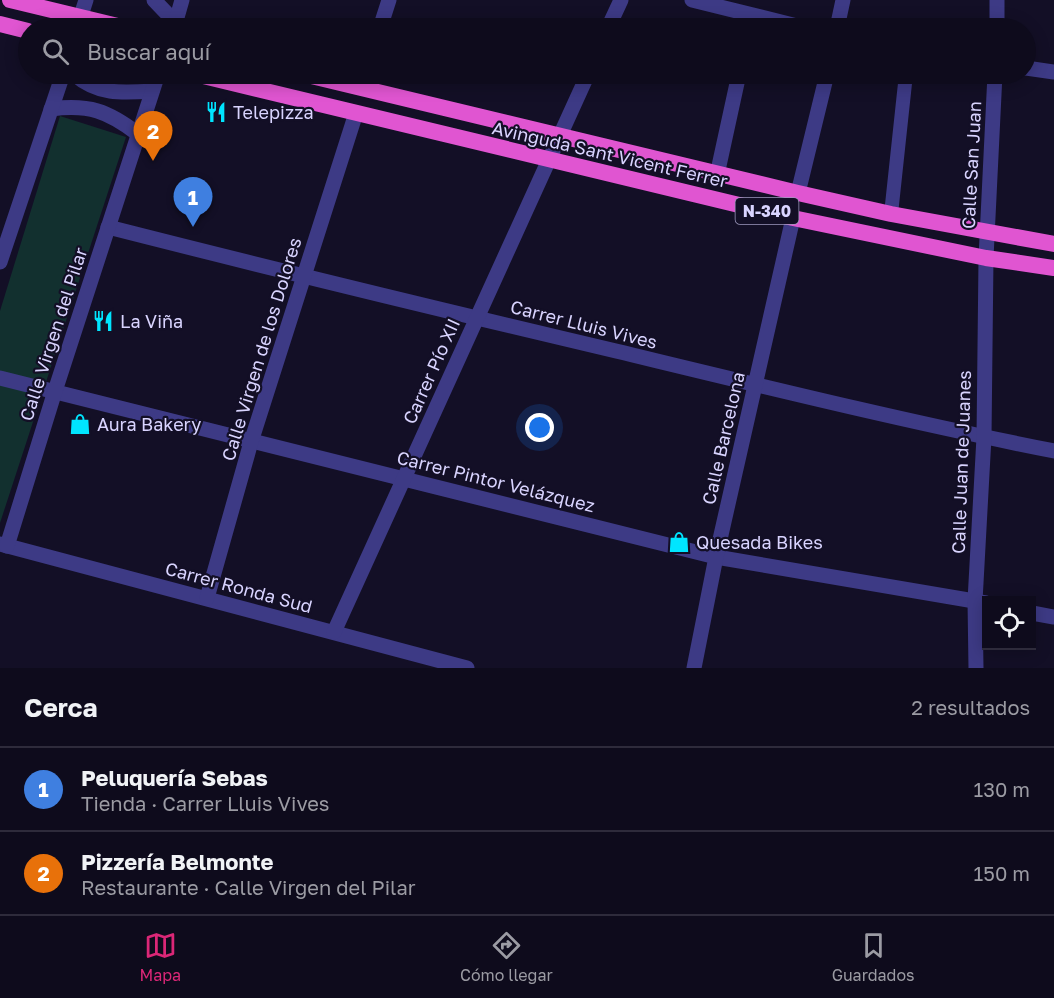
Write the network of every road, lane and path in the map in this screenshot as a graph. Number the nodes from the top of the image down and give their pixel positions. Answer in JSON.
{"nodes":[{"id":1,"x":10,"y":0,"type":"edge"},
{"id":2,"x":86,"y":0,"type":"edge"},
{"id":3,"x":154,"y":0,"type":"edge"},
{"id":4,"x":182,"y":0,"type":"edge"},
{"id":5,"x":389,"y":0,"type":"edge"},
{"id":6,"x":621,"y":0,"type":"edge"},
{"id":7,"x":692,"y":0,"type":"edge"},
{"id":8,"x":843,"y":0,"type":"edge"},
{"id":9,"x":997,"y":0,"type":"edge"},
{"id":10,"x":64,"y":18,"type":"edge"},
{"id":11,"x":81,"y":18,"type":"edge"},
{"id":12,"x":169,"y":18,"type":"edge"},
{"id":13,"x":177,"y":18,"type":"edge"},
{"id":14,"x":384,"y":18,"type":"edge"},
{"id":15,"x":613,"y":18,"type":"edge"},
{"id":16,"x":739,"y":18,"type":"edge"},
{"id":17,"x":839,"y":18,"type":"edge"},
{"id":18,"x":997,"y":18,"type":"edge"},
{"id":19,"x":0,"y":24,"type":"edge"},
{"id":20,"x":18,"y":28,"type":"edge"},
{"id":21,"x":1036,"y":69,"type":"edge"},
{"id":22,"x":1054,"y":72,"type":"edge"},
{"id":23,"x":60,"y":84,"type":"edge"},
{"id":24,"x":88,"y":84,"type":"edge"},
{"id":25,"x":154,"y":84,"type":"edge"},
{"id":26,"x":236,"y":84,"type":"edge"},
{"id":27,"x":374,"y":84,"type":"edge"},
{"id":28,"x":584,"y":84,"type":"edge"},
{"id":29,"x":737,"y":84,"type":"edge"},
{"id":30,"x":825,"y":84,"type":"edge"},
{"id":31,"x":905,"y":84,"type":"edge"},
{"id":32,"x":994,"y":84,"type":"edge"},
{"id":33,"x":152,"y":91,"type":"junction"},
{"id":34,"x":51,"y":109,"type":"junction"},
{"id":35,"x":356,"y":113,"type":"junction"},
{"id":36,"x":138,"y":134,"type":"junction"},
{"id":37,"x":560,"y":137,"type":"junction"},
{"id":38,"x":549,"y":160,"type":"junction"},
{"id":39,"x":717,"y":175,"type":"junction"},
{"id":40,"x":798,"y":193,"type":"junction"},
{"id":41,"x":7,"y":214,"type":"edge"},
{"id":42,"x":891,"y":214,"type":"junction"},
{"id":43,"x":793,"y":218,"type":"junction"},
{"id":44,"x":108,"y":227,"type":"junction"},
{"id":45,"x":987,"y":231,"type":"junction"},
{"id":46,"x":1054,"y":244,"type":"edge"},
{"id":47,"x":986,"y":258,"type":"junction"},
{"id":48,"x":0,"y":262,"type":"edge"},
{"id":49,"x":1054,"y":268,"type":"edge"},
{"id":50,"x":305,"y":277,"type":"junction"},
{"id":51,"x":477,"y":318,"type":"junction"},
{"id":52,"x":0,"y":378,"type":"edge"},
{"id":53,"x":754,"y":385,"type":"junction"},
{"id":54,"x":54,"y":391,"type":"junction"},
{"id":55,"x":984,"y":437,"type":"junction"},
{"id":56,"x":251,"y":442,"type":"junction"},
{"id":57,"x":1054,"y":451,"type":"edge"},
{"id":58,"x":404,"y":478,"type":"junction"},
{"id":59,"x":4,"y":545,"type":"edge"},
{"id":60,"x":716,"y":557,"type":"junction"},
{"id":61,"x":207,"y":598,"type":"junction"},
{"id":62,"x":981,"y":602,"type":"edge"},
{"id":63,"x":1036,"y":613,"type":"edge"},
{"id":64,"x":1054,"y":617,"type":"edge"},
{"id":65,"x":334,"y":632,"type":"junction"},
{"id":66,"x":468,"y":668,"type":"edge"},
{"id":67,"x":694,"y":668,"type":"edge"},
{"id":68,"x":976,"y":668,"type":"edge"}],
"edges":[{"from":1,"to":10,"type":"highway"},
{"from":2,"to":11,"type":"street"},
{"from":3,"to":12,"type":"street"},
{"from":4,"to":13,"type":"street"},
{"from":5,"to":14,"type":"street"},
{"from":6,"to":15,"type":"street"},
{"from":7,"to":16,"type":"street"},
{"from":8,"to":17,"type":"street"},
{"from":9,"to":18,"type":"street"},
{"from":19,"to":20,"type":"highway"},
{"from":21,"to":22,"type":"street"},
{"from":23,"to":34,"type":"street"},
{"from":24,"to":33,"type":"street"},
{"from":25,"to":33,"type":"street","name":"Calle Virgen del Pilar"},
{"from":26,"to":35,"type":"highway","name":"Avinguda Sant Vicent Ferrer","number":"N-340"},
{"from":27,"to":37,"type":"highway","name":"Avinguda Sant Vicent Ferrer","number":"N-340"},
{"from":28,"to":37,"type":"street","name":"Carrer Pío XII"},
{"from":29,"to":39,"type":"street"},
{"from":30,"to":40,"type":"street"},
{"from":31,"to":42,"type":"street"},
{"from":32,"to":45,"type":"street","name":"Calle San Juan"},
{"from":33,"to":36,"type":"street","name":"Calle Virgen del Pilar"},
{"from":34,"to":36,"type":"street"},
{"from":34,"to":41,"type":"street"},
{"from":35,"to":38,"type":"highway","name":"Avinguda Sant Vicent Ferrer","number":"N-340"},
{"from":35,"to":50,"type":"street","name":"Calle Virgen de los Dolores"},
{"from":36,"to":44,"type":"street","name":"Calle Virgen del Pilar"},
{"from":37,"to":38,"type":"street","name":"Carrer Pío XII"},
{"from":37,"to":39,"type":"highway","name":"Avinguda Sant Vicent Ferrer","number":"N-340"},
{"from":38,"to":43,"type":"highway","name":"Avinguda Sant Vicent Ferrer","number":"N-340"},
{"from":38,"to":51,"type":"street","name":"Carrer Pío XII"},
{"from":39,"to":40,"type":"highway","name":"Avinguda Sant Vicent Ferrer","number":"N-340"},
{"from":40,"to":42,"type":"highway","name":"Avinguda Sant Vicent Ferrer","number":"N-340"},
{"from":41,"to":48,"type":"street"},
{"from":42,"to":45,"type":"highway","name":"Avinguda Sant Vicent Ferrer","number":"N-340"},
{"from":43,"to":47,"type":"highway","name":"Avinguda Sant Vicent Ferrer","number":"N-340"},
{"from":43,"to":53,"type":"street","name":"Calle Barcelona"},
{"from":44,"to":50,"type":"street","name":"Carrer Lluis Vives"},
{"from":44,"to":54,"type":"street","name":"Calle Virgen del Pilar"},
{"from":45,"to":46,"type":"highway","name":"Avinguda Sant Vicent Ferrer","number":"N-340"},
{"from":45,"to":47,"type":"street","name":"Calle San Juan"},
{"from":47,"to":49,"type":"highway","name":"Avinguda Sant Vicent Ferrer","number":"N-340"},
{"from":47,"to":55,"type":"street","name":"Calle Juan de Juanes"},
{"from":50,"to":51,"type":"street","name":"Carrer Lluis Vives"},
{"from":50,"to":56,"type":"street","name":"Calle Virgen de los Dolores"},
{"from":51,"to":53,"type":"street","name":"Carrer Lluis Vives"},
{"from":51,"to":58,"type":"street","name":"Carrer Pío XII"},
{"from":52,"to":54,"type":"street","name":"Carrer Pintor Velázquez"},
{"from":53,"to":55,"type":"street","name":"Carrer Lluis Vives"},
{"from":53,"to":60,"type":"street","name":"Calle Barcelona"},
{"from":54,"to":56,"type":"street","name":"Carrer Pintor Velázquez"},
{"from":54,"to":59,"type":"street","name":"Calle Virgen del Pilar"},
{"from":55,"to":57,"type":"street","name":"Carrer Lluis Vives"},
{"from":55,"to":62,"type":"street","name":"Calle Juan de Juanes"},
{"from":56,"to":58,"type":"street","name":"Carrer Pintor Velázquez"},
{"from":56,"to":61,"type":"street","name":"Calle Virgen de los Dolores"},
{"from":58,"to":60,"type":"street","name":"Carrer Pintor Velázquez"},
{"from":58,"to":65,"type":"street","name":"Carrer Pío XII"},
{"from":59,"to":61,"type":"street","name":"Carrer Ronda Sud"},
{"from":60,"to":62,"type":"street","name":"Carrer Pintor Velázquez"},
{"from":60,"to":67,"type":"street","name":"Calle Barcelona"},
{"from":61,"to":65,"type":"street","name":"Carrer Ronda Sud"},
{"from":62,"to":68,"type":"street","name":"Calle Juan de Juanes"},
{"from":63,"to":64,"type":"street"},
{"from":65,"to":66,"type":"street","name":"Carrer Ronda Sud"}]}
